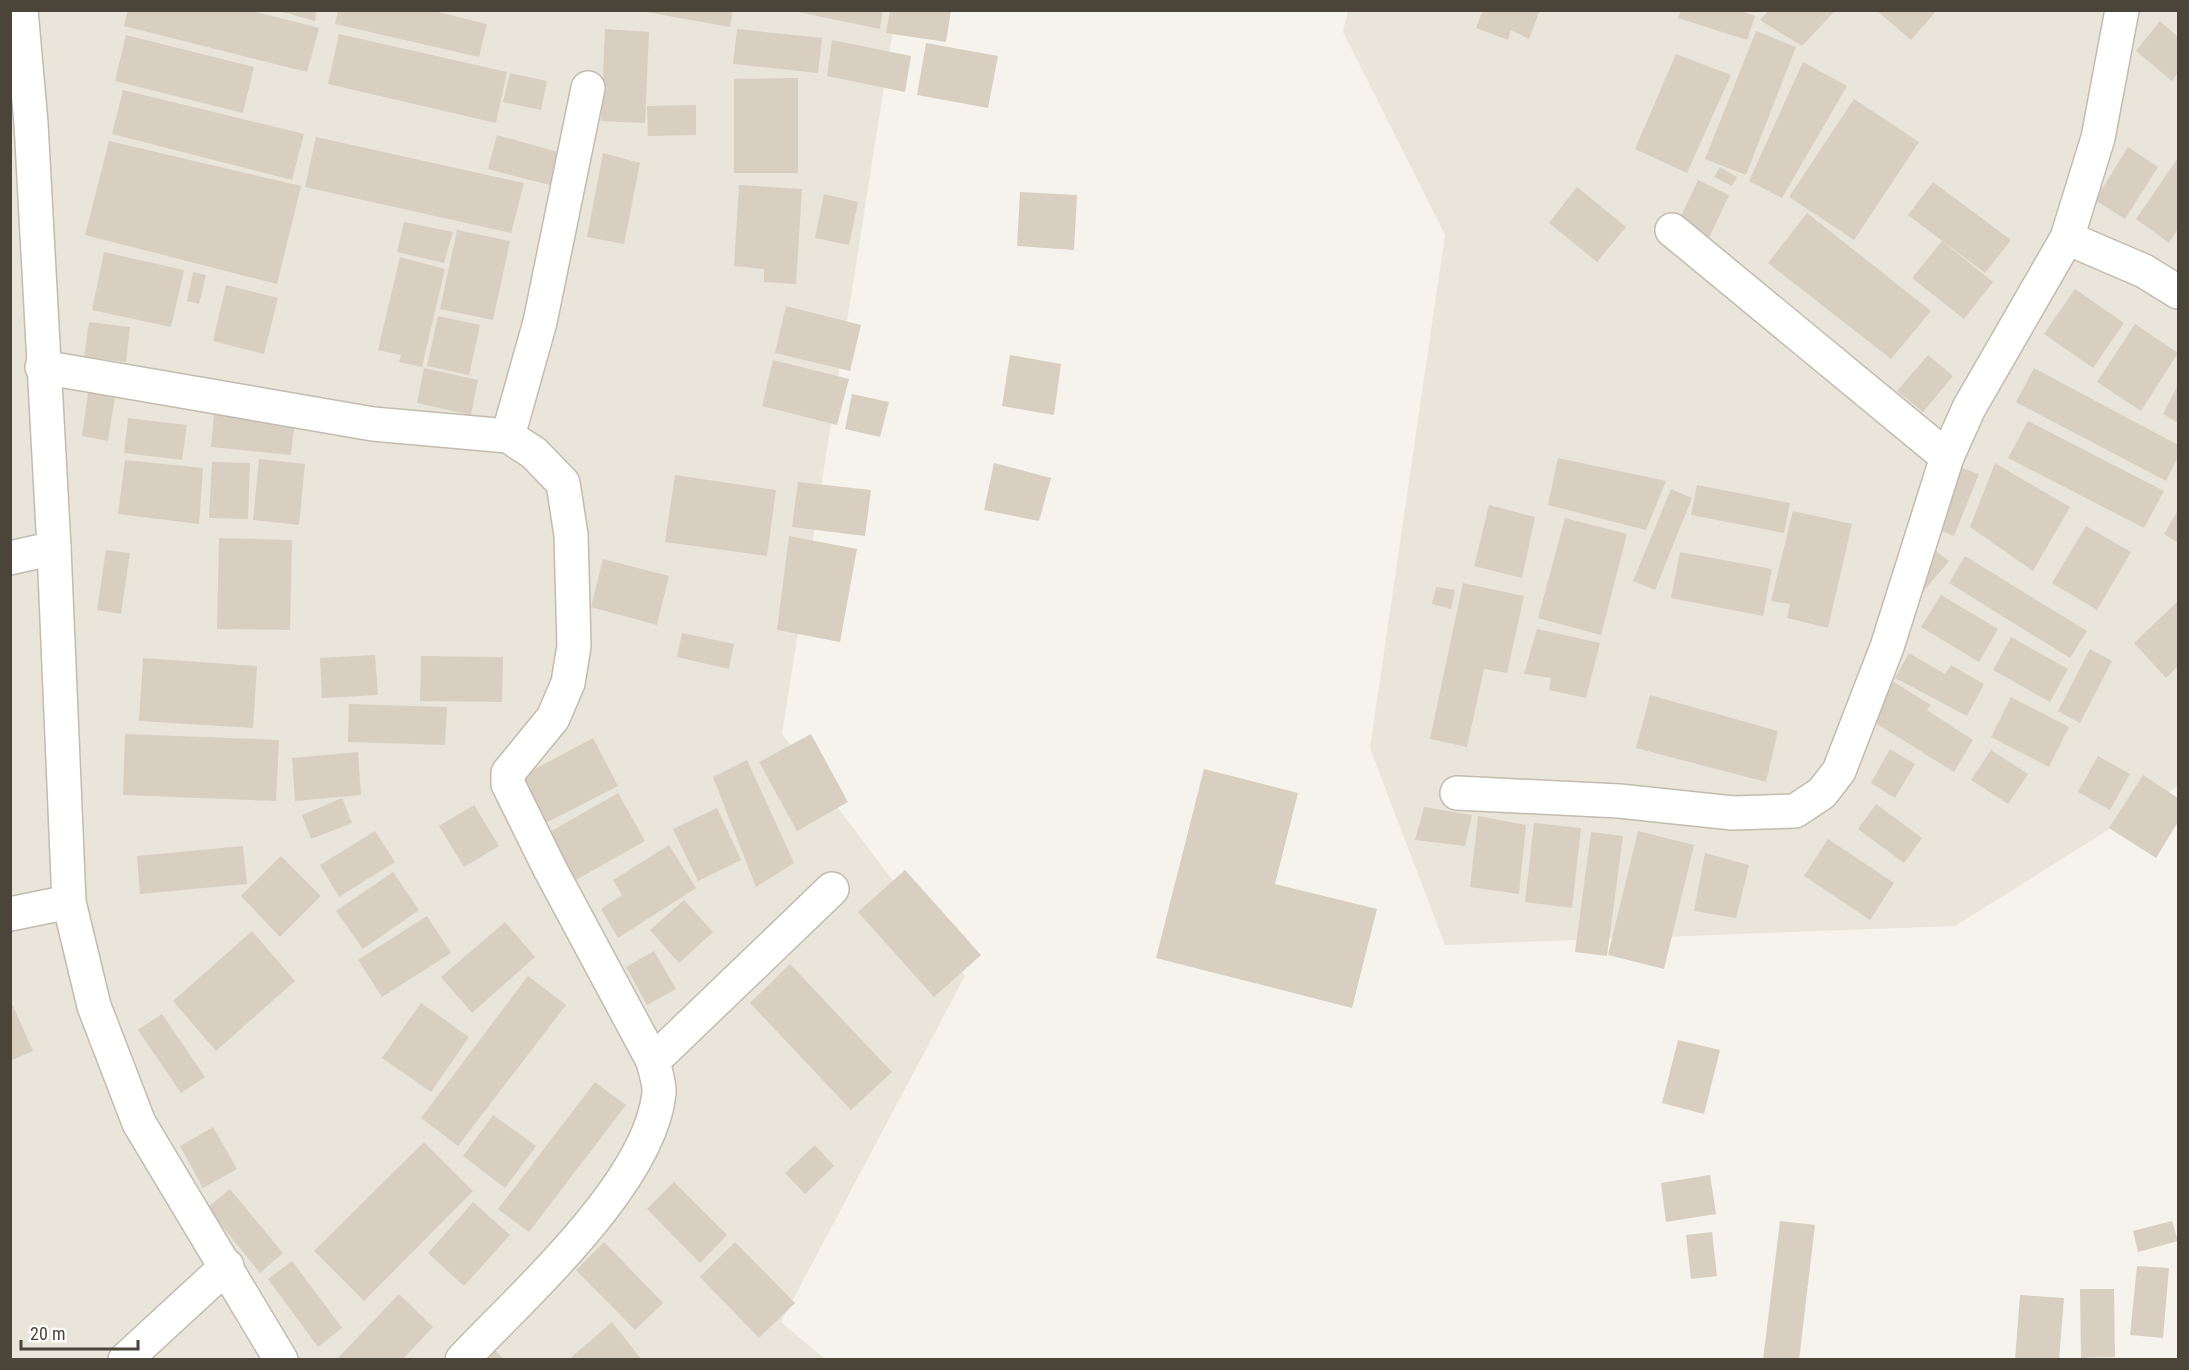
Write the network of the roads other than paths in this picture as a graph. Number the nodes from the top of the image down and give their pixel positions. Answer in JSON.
{"nodes":[{"id":1,"x":21,"y":10,"type":"edge"},
{"id":2,"x":2122,"y":10,"type":"edge"},
{"id":3,"x":588,"y":88,"type":"dead end"},
{"id":4,"x":1672,"y":230,"type":"dead end"},
{"id":5,"x":2067,"y":238,"type":"junction"},
{"id":6,"x":2178,"y":292,"type":"edge"},
{"id":7,"x":42,"y":367,"type":"junction"},
{"id":8,"x":508,"y":436,"type":"junction"},
{"id":9,"x":1947,"y":457,"type":"junction"},
{"id":10,"x":54,"y":548,"type":"junction"},
{"id":11,"x":10,"y":558,"type":"edge"},
{"id":12,"x":1457,"y":793,"type":"dead end"},
{"id":13,"x":832,"y":889,"type":"dead end"},
{"id":14,"x":69,"y":902,"type":"junction"},
{"id":15,"x":10,"y":914,"type":"edge"},
{"id":16,"x":653,"y":1061,"type":"junction"},
{"id":17,"x":227,"y":1266,"type":"junction"},
{"id":18,"x":125,"y":1359,"type":"edge"},
{"id":19,"x":281,"y":1359,"type":"edge"},
{"id":20,"x":462,"y":1359,"type":"edge"}],
"edges":[{"from":1,"to":7,"type":"street"},
{"from":2,"to":5,"type":"street"},
{"from":3,"to":8,"type":"street"},
{"from":4,"to":9,"type":"street"},
{"from":5,"to":6,"type":"street"},
{"from":5,"to":9,"type":"street"},
{"from":7,"to":8,"type":"street"},
{"from":7,"to":10,"type":"street"},
{"from":8,"to":16,"type":"street"},
{"from":9,"to":12,"type":"street"},
{"from":10,"to":11,"type":"street"},
{"from":10,"to":14,"type":"street"},
{"from":13,"to":16,"type":"street"},
{"from":14,"to":15,"type":"street"},
{"from":14,"to":17,"type":"street"},
{"from":16,"to":20,"type":"street"},
{"from":17,"to":18,"type":"street"},
{"from":17,"to":19,"type":"street"}]}
